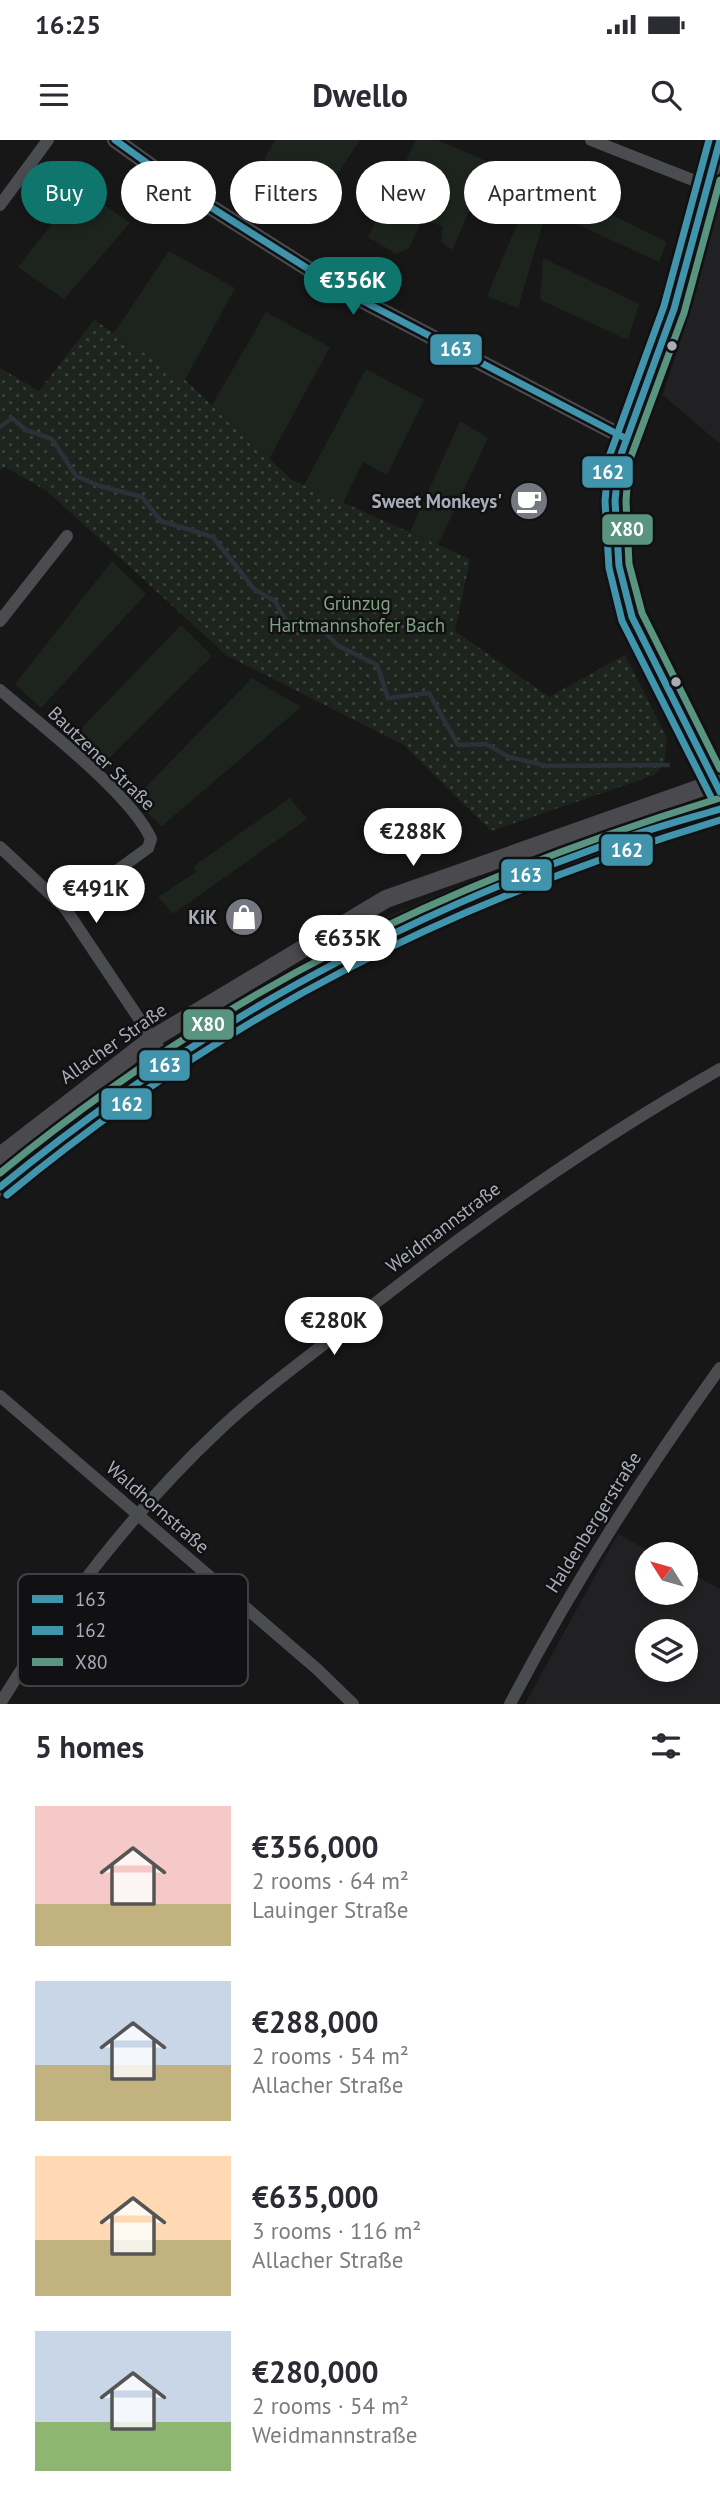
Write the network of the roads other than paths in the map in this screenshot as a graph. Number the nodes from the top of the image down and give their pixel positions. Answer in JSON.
{"nodes":[{"id":1,"x":48,"y":140,"type":"edge"},
{"id":2,"x":115,"y":140,"type":"edge"},
{"id":3,"x":591,"y":140,"type":"edge"},
{"id":4,"x":720,"y":140,"type":"edge"},
{"id":5,"x":708,"y":187,"type":"junction"},
{"id":6,"x":0,"y":205,"type":"edge"},
{"id":7,"x":625,"y":438,"type":"junction"},
{"id":8,"x":68,"y":536,"type":"dead end"},
{"id":9,"x":0,"y":621,"type":"edge"},
{"id":10,"x":0,"y":690,"type":"edge"},
{"id":11,"x":718,"y":785,"type":"edge"},
{"id":12,"x":720,"y":809,"type":"edge"},
{"id":13,"x":0,"y":847,"type":"edge"},
{"id":14,"x":65,"y":908,"type":"junction"},
{"id":15,"x":152,"y":1039,"type":"junction"},
{"id":16,"x":166,"y":1059,"type":"junction"},
{"id":17,"x":720,"y":1069,"type":"edge"},
{"id":18,"x":0,"y":1156,"type":"edge"},
{"id":19,"x":0,"y":1187,"type":"edge"},
{"id":20,"x":720,"y":1368,"type":"edge"},
{"id":21,"x":0,"y":1396,"type":"edge"},
{"id":22,"x":139,"y":1516,"type":"junction"},
{"id":23,"x":91,"y":1574,"type":"edge"},
{"id":24,"x":206,"y":1574,"type":"edge"},
{"id":25,"x":248,"y":1610,"type":"edge"},
{"id":26,"x":18,"y":1677,"type":"edge"},
{"id":27,"x":0,"y":1704,"type":"edge"},
{"id":28,"x":353,"y":1704,"type":"edge"},
{"id":29,"x":510,"y":1704,"type":"edge"}],
"edges":[{"from":1,"to":6,"type":"street"},
{"from":2,"to":7,"type":"street"},
{"from":3,"to":5,"type":"street"},
{"from":4,"to":5,"type":"street"},
{"from":5,"to":7,"type":"street"},
{"from":7,"to":11,"type":"street"},
{"from":8,"to":9,"type":"street"},
{"from":10,"to":14,"type":"street","name":"Bautzener Straße"},
{"from":11,"to":15,"type":"main road","name":"Allacher Straße"},
{"from":12,"to":16,"type":"main road"},
{"from":13,"to":14,"type":"street"},
{"from":14,"to":15,"type":"street"},
{"from":15,"to":16,"type":"street"},
{"from":15,"to":18,"type":"main road","name":"Allacher Straße"},
{"from":16,"to":19,"type":"main road"},
{"from":17,"to":22,"type":"street","name":"Weidmannstraße"},
{"from":20,"to":29,"type":"street","name":"Haldenbergerstraße"},
{"from":21,"to":22,"type":"street","name":"Waldhornstraße"},
{"from":22,"to":23,"type":"street","name":"Weidmannstraße"},
{"from":22,"to":24,"type":"street","name":"Waldhornstraße"},
{"from":25,"to":28,"type":"street","name":"Waldhornstraße"},
{"from":26,"to":27,"type":"street","name":"Weidmannstraße"}]}
